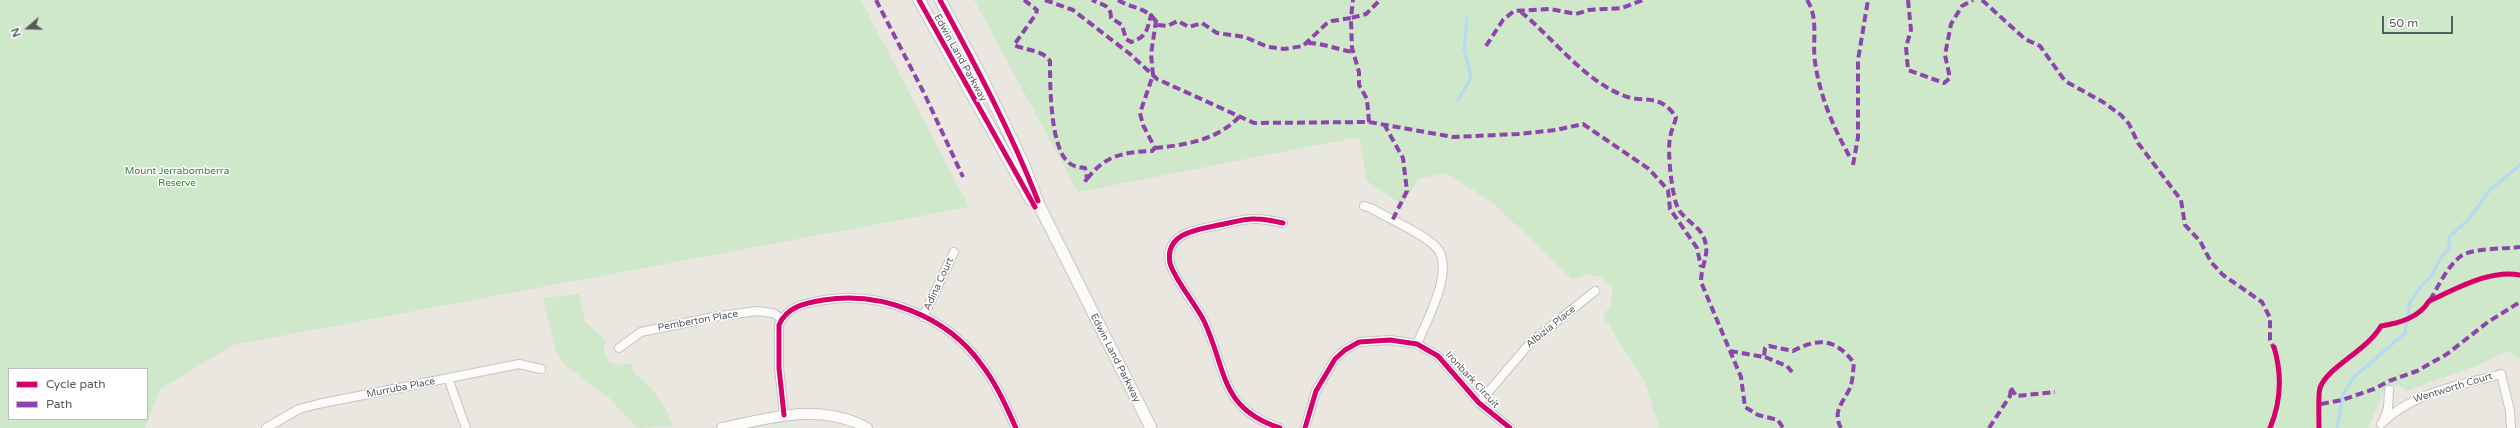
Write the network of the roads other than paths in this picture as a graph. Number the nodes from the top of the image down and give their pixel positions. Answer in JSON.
{"nodes":[{"id":1,"x":919,"y":0,"type":"edge"},
{"id":2,"x":940,"y":0,"type":"edge"},
{"id":3,"x":1364,"y":206,"type":"dead end"},
{"id":4,"x":1283,"y":223,"type":"dead end"},
{"id":5,"x":954,"y":252,"type":"dead end"},
{"id":6,"x":1080,"y":288,"type":"junction"},
{"id":7,"x":1595,"y":292,"type":"dead end"},
{"id":8,"x":923,"y":317,"type":"junction"},
{"id":9,"x":782,"y":319,"type":"junction"},
{"id":10,"x":1417,"y":344,"type":"junction"},
{"id":11,"x":619,"y":348,"type":"dead end"},
{"id":12,"x":541,"y":369,"type":"dead end"},
{"id":13,"x":448,"y":378,"type":"junction"},
{"id":14,"x":2390,"y":390,"type":"dead end"},
{"id":15,"x":1479,"y":403,"type":"junction"},
{"id":16,"x":784,"y":415,"type":"junction"},
{"id":17,"x":2379,"y":426,"type":"edge"},
{"id":18,"x":266,"y":428,"type":"edge"},
{"id":19,"x":466,"y":428,"type":"edge"},
{"id":20,"x":722,"y":428,"type":"edge"},
{"id":21,"x":867,"y":428,"type":"edge"},
{"id":22,"x":1016,"y":428,"type":"edge"},
{"id":23,"x":1151,"y":428,"type":"edge"},
{"id":24,"x":1280,"y":428,"type":"edge"},
{"id":25,"x":1305,"y":428,"type":"edge"},
{"id":26,"x":1510,"y":428,"type":"edge"},
{"id":27,"x":2511,"y":428,"type":"edge"}],
"edges":[{"from":1,"to":6,"type":"main road","name":"Edwin Land Parkway"},
{"from":2,"to":6,"type":"main road","name":"Edwin Land Parkway"},
{"from":3,"to":10,"type":"street"},
{"from":4,"to":24,"type":"street"},
{"from":5,"to":8,"type":"street","name":"Adina Court"},
{"from":6,"to":23,"type":"main road","name":"Edwin Land Parkway"},
{"from":7,"to":15,"type":"street","name":"Albizia Place"},
{"from":8,"to":9,"type":"street"},
{"from":8,"to":22,"type":"street"},
{"from":9,"to":11,"type":"street","name":"Pemberton Place"},
{"from":9,"to":16,"type":"street"},
{"from":10,"to":15,"type":"street","name":"Ironbark Circuit"},
{"from":10,"to":25,"type":"street","name":"Ironbark Circuit"},
{"from":12,"to":13,"type":"street","name":"Murruba Place"},
{"from":13,"to":18,"type":"street","name":"Murruba Place"},
{"from":13,"to":19,"type":"street"},
{"from":14,"to":17,"type":"street","name":"Wentworth Court"},
{"from":15,"to":26,"type":"street","name":"Ironbark Circuit"},
{"from":16,"to":20,"type":"street"},
{"from":16,"to":21,"type":"street"},
{"from":17,"to":27,"type":"street","name":"Wentworth Court"}]}
